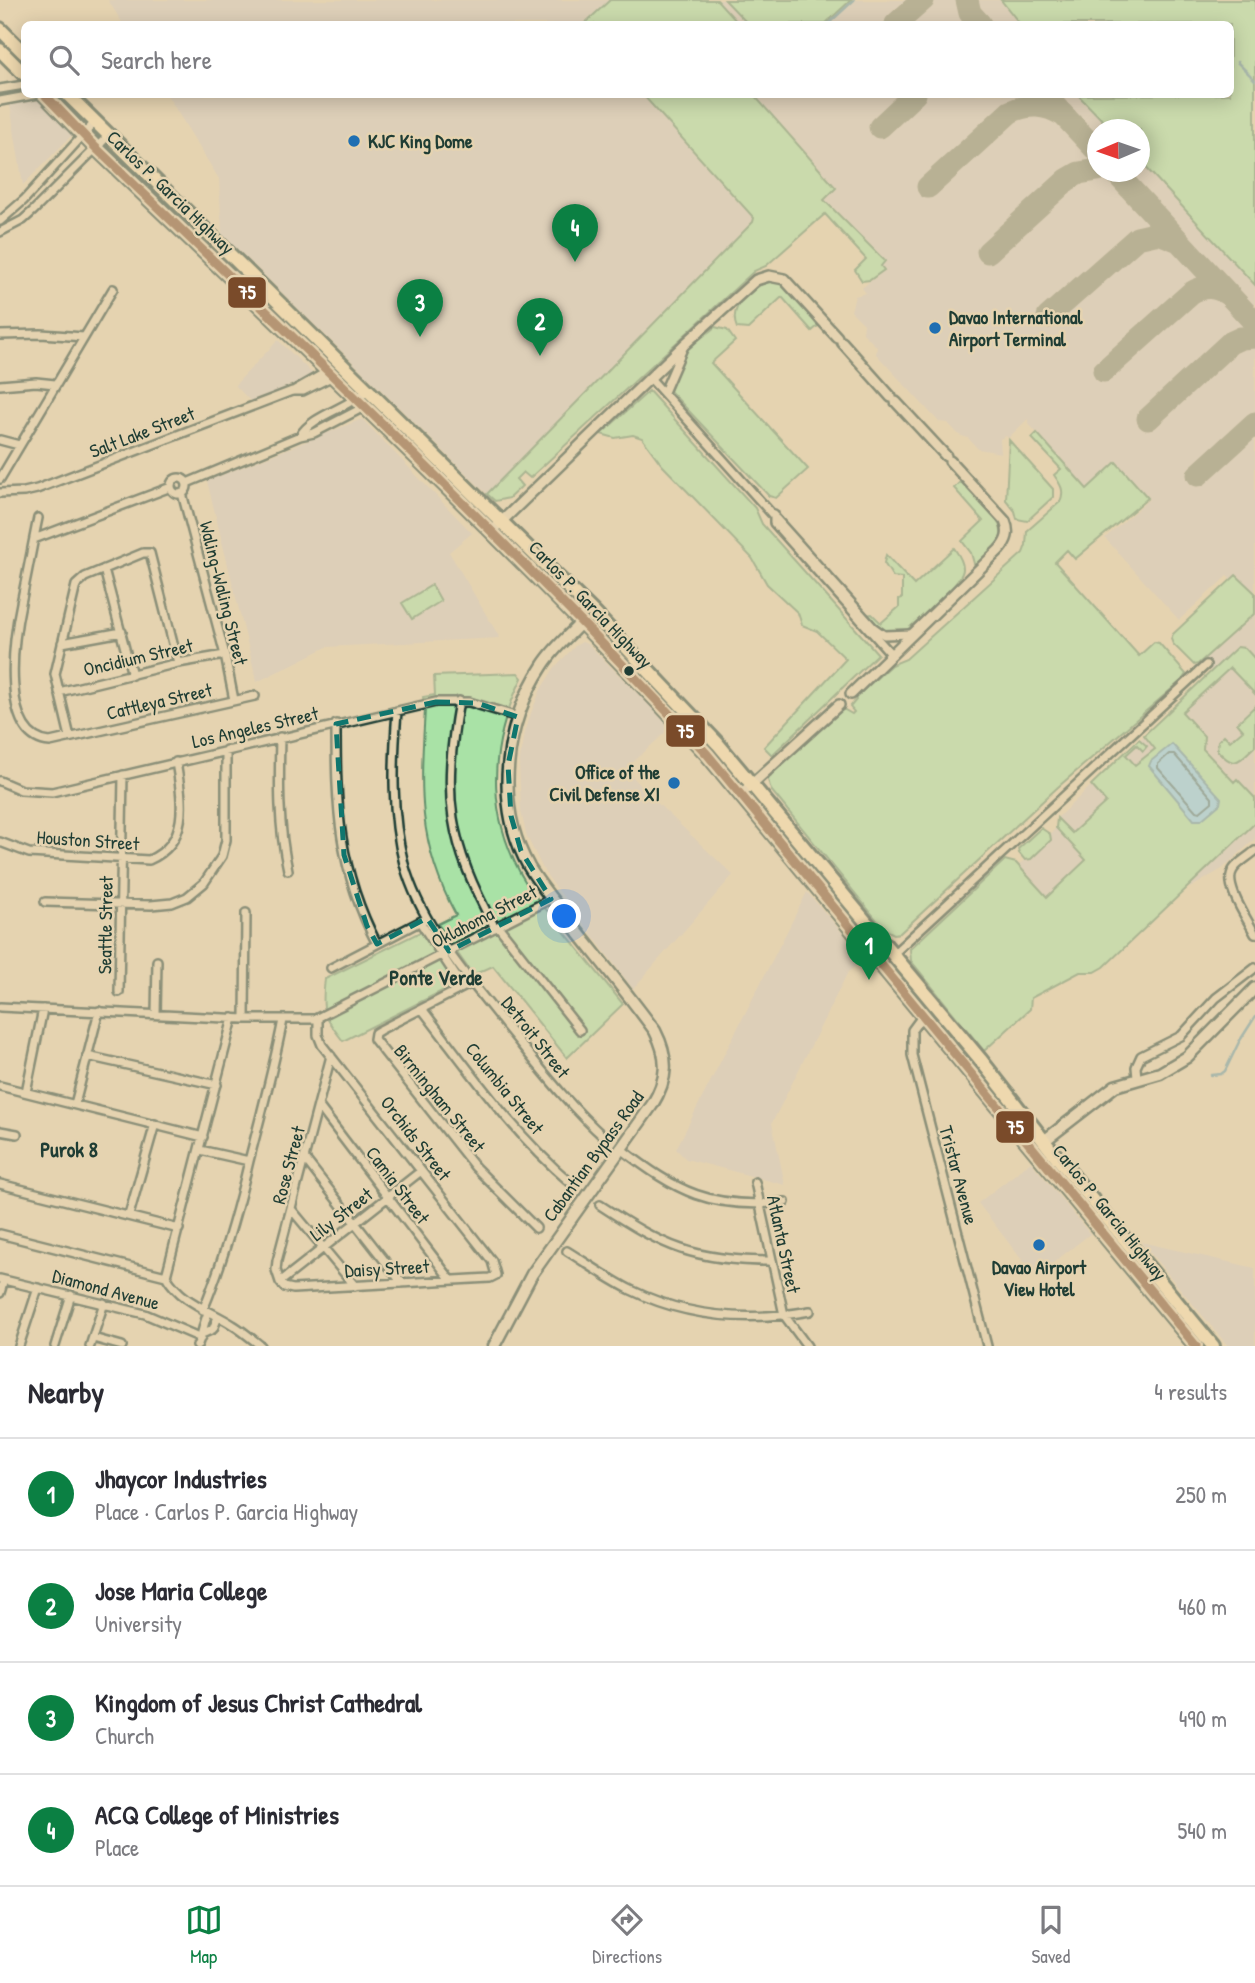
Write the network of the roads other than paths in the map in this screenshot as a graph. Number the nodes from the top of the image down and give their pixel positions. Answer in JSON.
{"nodes":[{"id":1,"x":0,"y":29,"type":"edge"},
{"id":2,"x":0,"y":50,"type":"edge"},
{"id":3,"x":21,"y":50,"type":"edge"},
{"id":4,"x":21,"y":71,"type":"edge"},
{"id":5,"x":21,"y":86,"type":"edge"},
{"id":6,"x":0,"y":89,"type":"edge"},
{"id":7,"x":21,"y":97,"type":"edge"},
{"id":8,"x":48,"y":98,"type":"edge"},
{"id":9,"x":71,"y":98,"type":"edge"},
{"id":10,"x":0,"y":101,"type":"edge"},
{"id":11,"x":95,"y":122,"type":"junction"},
{"id":12,"x":84,"y":134,"type":"junction"},
{"id":13,"x":108,"y":136,"type":"junction"},
{"id":14,"x":96,"y":148,"type":"junction"},
{"id":15,"x":0,"y":221,"type":"edge"},
{"id":16,"x":0,"y":232,"type":"edge"},
{"id":17,"x":113,"y":289,"type":"dead end"},
{"id":18,"x":0,"y":335,"type":"edge"},
{"id":19,"x":83,"y":337,"type":"junction"},
{"id":20,"x":685,"y":343,"type":"junction"},
{"id":21,"x":330,"y":373,"type":"junction"},
{"id":22,"x":650,"y":378,"type":"junction"},
{"id":23,"x":55,"y":384,"type":"junction"},
{"id":24,"x":0,"y":385,"type":"edge"},
{"id":25,"x":370,"y":393,"type":"junction"},
{"id":26,"x":664,"y":393,"type":"junction"},
{"id":27,"x":361,"y":404,"type":"junction"},
{"id":28,"x":0,"y":440,"type":"edge"},
{"id":29,"x":19,"y":445,"type":"junction"},
{"id":30,"x":0,"y":479,"type":"edge"},
{"id":31,"x":187,"y":483,"type":"junction"},
{"id":32,"x":171,"y":487,"type":"junction"},
{"id":33,"x":0,"y":493,"type":"edge"},
{"id":34,"x":182,"y":494,"type":"junction"},
{"id":35,"x":774,"y":514,"type":"junction"},
{"id":36,"x":38,"y":518,"type":"dead end"},
{"id":37,"x":497,"y":526,"type":"junction"},
{"id":38,"x":34,"y":539,"type":"junction"},
{"id":39,"x":104,"y":569,"type":"junction"},
{"id":40,"x":582,"y":622,"type":"junction"},
{"id":41,"x":122,"y":632,"type":"junction"},
{"id":42,"x":911,"y":634,"type":"junction"},
{"id":43,"x":62,"y":643,"type":"junction"},
{"id":44,"x":225,"y":655,"type":"junction"},
{"id":45,"x":892,"y":655,"type":"junction"},
{"id":46,"x":178,"y":663,"type":"junction"},
{"id":47,"x":1206,"y":666,"type":"dead end"},
{"id":48,"x":132,"y":675,"type":"junction"},
{"id":49,"x":58,"y":692,"type":"junction"},
{"id":50,"x":851,"y":694,"type":"dead end"},
{"id":51,"x":255,"y":696,"type":"dead end"},
{"id":52,"x":234,"y":700,"type":"junction"},
{"id":53,"x":459,"y":701,"type":"junction"},
{"id":54,"x":839,"y":705,"type":"dead end"},
{"id":55,"x":397,"y":710,"type":"junction"},
{"id":56,"x":517,"y":717,"type":"junction"},
{"id":57,"x":336,"y":724,"type":"junction"},
{"id":58,"x":70,"y":737,"type":"junction"},
{"id":59,"x":280,"y":737,"type":"junction"},
{"id":60,"x":226,"y":750,"type":"junction"},
{"id":61,"x":176,"y":762,"type":"junction"},
{"id":62,"x":123,"y":775,"type":"junction"},
{"id":63,"x":0,"y":781,"type":"edge"},
{"id":64,"x":752,"y":784,"type":"junction"},
{"id":65,"x":741,"y":793,"type":"junction"},
{"id":66,"x":0,"y":842,"type":"edge"},
{"id":67,"x":1255,"y":851,"type":"edge"},
{"id":68,"x":122,"y":858,"type":"junction"},
{"id":69,"x":288,"y":870,"type":"dead end"},
{"id":70,"x":551,"y":898,"type":"junction"},
{"id":71,"x":45,"y":902,"type":"dead end"},
{"id":72,"x":121,"y":904,"type":"junction"},
{"id":73,"x":246,"y":913,"type":"dead end"},
{"id":74,"x":424,"y":920,"type":"junction"},
{"id":75,"x":497,"y":927,"type":"junction"},
{"id":76,"x":1255,"y":934,"type":"edge"},
{"id":77,"x":377,"y":944,"type":"junction"},
{"id":78,"x":450,"y":951,"type":"junction"},
{"id":79,"x":892,"y":955,"type":"junction"},
{"id":80,"x":442,"y":956,"type":"junction"},
{"id":81,"x":874,"y":958,"type":"junction"},
{"id":82,"x":158,"y":961,"type":"dead end"},
{"id":83,"x":331,"y":968,"type":"dead end"},
{"id":84,"x":1255,"y":968,"type":"edge"},
{"id":85,"x":891,"y":977,"type":"junction"},
{"id":86,"x":472,"y":982,"type":"junction"},
{"id":87,"x":463,"y":987,"type":"junction"},
{"id":88,"x":1255,"y":988,"type":"edge"},
{"id":89,"x":120,"y":992,"type":"dead end"},
{"id":90,"x":0,"y":1007,"type":"edge"},
{"id":91,"x":43,"y":1009,"type":"junction"},
{"id":92,"x":422,"y":1009,"type":"junction"},
{"id":93,"x":99,"y":1012,"type":"junction"},
{"id":94,"x":156,"y":1014,"type":"junction"},
{"id":95,"x":923,"y":1015,"type":"junction"},
{"id":96,"x":233,"y":1018,"type":"junction"},
{"id":97,"x":318,"y":1018,"type":"junction"},
{"id":98,"x":245,"y":1019,"type":"junction"},
{"id":99,"x":283,"y":1020,"type":"junction"},
{"id":100,"x":580,"y":1030,"type":"dead end"},
{"id":101,"x":87,"y":1056,"type":"junction"},
{"id":102,"x":331,"y":1056,"type":"junction"},
{"id":103,"x":980,"y":1059,"type":"junction"},
{"id":104,"x":968,"y":1068,"type":"junction"},
{"id":105,"x":1137,"y":1078,"type":"junction"},
{"id":106,"x":217,"y":1085,"type":"junction"},
{"id":107,"x":0,"y":1086,"type":"edge"},
{"id":108,"x":26,"y":1092,"type":"junction"},
{"id":109,"x":75,"y":1104,"type":"junction"},
{"id":110,"x":320,"y":1108,"type":"junction"},
{"id":111,"x":155,"y":1124,"type":"junction"},
{"id":112,"x":0,"y":1131,"type":"edge"},
{"id":113,"x":18,"y":1134,"type":"dead end"},
{"id":114,"x":204,"y":1137,"type":"junction"},
{"id":115,"x":605,"y":1138,"type":"dead end"},
{"id":116,"x":1044,"y":1142,"type":"junction"},
{"id":117,"x":620,"y":1148,"type":"junction"},
{"id":118,"x":200,"y":1150,"type":"junction"},
{"id":119,"x":305,"y":1158,"type":"junction"},
{"id":120,"x":249,"y":1161,"type":"junction"},
{"id":121,"x":421,"y":1171,"type":"junction"},
{"id":122,"x":755,"y":1182,"type":"dead end"},
{"id":123,"x":571,"y":1183,"type":"dead end"},
{"id":124,"x":0,"y":1184,"type":"edge"},
{"id":125,"x":1073,"y":1187,"type":"junction"},
{"id":126,"x":388,"y":1197,"type":"junction"},
{"id":127,"x":785,"y":1202,"type":"dead end"},
{"id":128,"x":600,"y":1205,"type":"dead end"},
{"id":129,"x":760,"y":1205,"type":"junction"},
{"id":130,"x":292,"y":1210,"type":"junction"},
{"id":131,"x":129,"y":1215,"type":"junction"},
{"id":132,"x":355,"y":1223,"type":"junction"},
{"id":133,"x":536,"y":1228,"type":"dead end"},
{"id":134,"x":179,"y":1229,"type":"junction"},
{"id":135,"x":0,"y":1234,"type":"edge"},
{"id":136,"x":323,"y":1247,"type":"junction"},
{"id":137,"x":567,"y":1251,"type":"dead end"},
{"id":138,"x":772,"y":1261,"type":"junction"},
{"id":139,"x":496,"y":1275,"type":"joint"},
{"id":140,"x":166,"y":1276,"type":"junction"},
{"id":141,"x":2,"y":1279,"type":"edge"},
{"id":142,"x":452,"y":1280,"type":"junction"},
{"id":143,"x":280,"y":1282,"type":"junction"},
{"id":144,"x":402,"y":1283,"type":"junction"},
{"id":145,"x":355,"y":1286,"type":"junction"},
{"id":146,"x":38,"y":1287,"type":"junction"},
{"id":147,"x":0,"y":1293,"type":"edge"},
{"id":148,"x":71,"y":1295,"type":"junction"},
{"id":149,"x":104,"y":1303,"type":"junction"},
{"id":150,"x":206,"y":1311,"type":"junction"},
{"id":151,"x":810,"y":1311,"type":"dead end"},
{"id":152,"x":784,"y":1315,"type":"junction"},
{"id":153,"x":218,"y":1317,"type":"junction"},
{"id":154,"x":201,"y":1339,"type":"edge"},
{"id":155,"x":91,"y":1342,"type":"edge"},
{"id":156,"x":19,"y":1346,"type":"edge"},
{"id":157,"x":55,"y":1346,"type":"edge"},
{"id":158,"x":122,"y":1346,"type":"edge"},
{"id":159,"x":261,"y":1346,"type":"edge"},
{"id":160,"x":494,"y":1346,"type":"edge"},
{"id":161,"x":807,"y":1346,"type":"edge"},
{"id":162,"x":987,"y":1346,"type":"edge"},
{"id":163,"x":1196,"y":1346,"type":"edge"},
{"id":164,"x":1213,"y":1346,"type":"edge"}],
"edges":[{"from":1,"to":3,"type":"highway"},
{"from":2,"to":4,"type":"highway"},
{"from":5,"to":6,"type":"street"},
{"from":7,"to":10,"type":"street"},
{"from":8,"to":12,"type":"highway","name":"Carlos P. Garcia Highway"},
{"from":9,"to":11,"type":"highway","name":"Carlos P. Garcia Highway"},
{"from":11,"to":12,"type":"street"},
{"from":11,"to":13,"type":"highway","name":"Carlos P. Garcia Highway"},
{"from":12,"to":14,"type":"highway","name":"Carlos P. Garcia Highway"},
{"from":12,"to":15,"type":"street"},
{"from":13,"to":14,"type":"street"},
{"from":13,"to":25,"type":"highway","name":"Carlos P. Garcia Highway"},
{"from":14,"to":16,"type":"street"},
{"from":14,"to":21,"type":"highway","name":"Carlos P. Garcia Highway"},
{"from":17,"to":19,"type":"street"},
{"from":18,"to":19,"type":"street"},
{"from":19,"to":23,"type":"street"},
{"from":20,"to":22,"type":"street"},
{"from":20,"to":26,"type":"street"},
{"from":20,"to":42,"type":"street"},
{"from":21,"to":27,"type":"highway","name":"Carlos P. Garcia Highway"},
{"from":21,"to":33,"type":"street","name":"Salt Lake Street"},
{"from":22,"to":26,"type":"street"},
{"from":22,"to":37,"type":"street"},
{"from":23,"to":24,"type":"street"},
{"from":23,"to":29,"type":"street"},
{"from":25,"to":27,"type":"street"},
{"from":25,"to":37,"type":"highway","name":"Carlos P. Garcia Highway"},
{"from":26,"to":35,"type":"street"},
{"from":27,"to":31,"type":"street"},
{"from":27,"to":37,"type":"highway","name":"Carlos P. Garcia Highway"},
{"from":28,"to":29,"type":"street"},
{"from":29,"to":30,"type":"street"},
{"from":31,"to":32,"type":"street"},
{"from":31,"to":34,"type":"street"},
{"from":32,"to":34,"type":"street"},
{"from":32,"to":38,"type":"street"},
{"from":34,"to":44,"type":"street","name":"Waling-Waling Street"},
{"from":35,"to":42,"type":"street"},
{"from":35,"to":45,"type":"street"},
{"from":36,"to":38,"type":"street","name":"Cattleya Street"},
{"from":37,"to":40,"type":"highway","name":"Carlos P. Garcia Highway"},
{"from":37,"to":64,"type":"highway","name":"Carlos P. Garcia Highway"},
{"from":38,"to":58,"type":"street","name":"Cattleya Street"},
{"from":39,"to":41,"type":"street"},
{"from":39,"to":43,"type":"street"},
{"from":39,"to":46,"type":"street"},
{"from":40,"to":56,"type":"main road","name":"Cabantian Bypass Road"},
{"from":40,"to":65,"type":"highway","name":"Carlos P. Garcia Highway"},
{"from":41,"to":43,"type":"street"},
{"from":41,"to":48,"type":"street"},
{"from":42,"to":45,"type":"street"},
{"from":43,"to":49,"type":"street"},
{"from":44,"to":46,"type":"street","name":"Oncidium Street"},
{"from":44,"to":52,"type":"street","name":"Waling-Waling Street"},
{"from":45,"to":50,"type":"street"},
{"from":46,"to":48,"type":"street","name":"Oncidium Street"},
{"from":47,"to":79,"type":"street"},
{"from":48,"to":49,"type":"street","name":"Oncidium Street"},
{"from":49,"to":58,"type":"street"},
{"from":51,"to":52,"type":"street","name":"Cattleya Street"},
{"from":52,"to":58,"type":"street","name":"Cattleya Street"},
{"from":53,"to":55,"type":"street","name":"Los Angeles Street"},
{"from":53,"to":56,"type":"street","name":"Los Angeles Street"},
{"from":53,"to":75,"type":"street"},
{"from":54,"to":64,"type":"street"},
{"from":55,"to":57,"type":"street","name":"Los Angeles Street"},
{"from":55,"to":74,"type":"street","name":"Detroit Street"},
{"from":56,"to":70,"type":"main road","name":"Cabantian Bypass Road"},
{"from":57,"to":59,"type":"street","name":"Los Angeles Street"},
{"from":57,"to":77,"type":"street"},
{"from":59,"to":60,"type":"street","name":"Los Angeles Street"},
{"from":59,"to":69,"type":"street"},
{"from":60,"to":61,"type":"street","name":"Los Angeles Street"},
{"from":60,"to":72,"type":"street"},
{"from":61,"to":62,"type":"street","name":"Los Angeles Street"},
{"from":61,"to":68,"type":"street","name":"Houston Street"},
{"from":62,"to":63,"type":"street","name":"Los Angeles Street"},
{"from":62,"to":68,"type":"street","name":"Seattle Street"},
{"from":64,"to":65,"type":"street"},
{"from":64,"to":79,"type":"highway","name":"Carlos P. Garcia Highway"},
{"from":65,"to":81,"type":"highway","name":"Carlos P. Garcia Highway"},
{"from":66,"to":68,"type":"street","name":"Houston Street"},
{"from":67,"to":76,"type":"street"},
{"from":68,"to":72,"type":"street","name":"Seattle Street"},
{"from":70,"to":75,"type":"street","name":"Oklahoma Street"},
{"from":70,"to":117,"type":"main road","name":"Cabantian Bypass Road"},
{"from":71,"to":72,"type":"street"},
{"from":72,"to":89,"type":"street","name":"Seattle Street"},
{"from":73,"to":98,"type":"street"},
{"from":74,"to":77,"type":"street"},
{"from":74,"to":78,"type":"street","name":"Detroit Street"},
{"from":74,"to":80,"type":"street","name":"Detroit Street"},
{"from":75,"to":78,"type":"street","name":"Oklahoma Street"},
{"from":75,"to":100,"type":"street"},
{"from":77,"to":83,"type":"street"},
{"from":78,"to":80,"type":"street","name":"Oklahoma Street"},
{"from":78,"to":86,"type":"street","name":"Detroit Street"},
{"from":79,"to":81,"type":"highway"},
{"from":79,"to":85,"type":"highway"},
{"from":79,"to":103,"type":"highway","name":"Carlos P. Garcia Highway"},
{"from":80,"to":87,"type":"street","name":"Detroit Street"},
{"from":80,"to":97,"type":"street","name":"Oklahoma Street"},
{"from":81,"to":85,"type":"highway","name":"Carlos P. Garcia Highway"},
{"from":82,"to":94,"type":"street"},
{"from":84,"to":105,"type":"street"},
{"from":85,"to":95,"type":"highway","name":"Carlos P. Garcia Highway"},
{"from":86,"to":87,"type":"street","name":"Birmingham Street"},
{"from":86,"to":115,"type":"street","name":"Detroit Street"},
{"from":87,"to":92,"type":"street","name":"Birmingham Street"},
{"from":88,"to":105,"type":"main road"},
{"from":90,"to":91,"type":"street"},
{"from":91,"to":93,"type":"street"},
{"from":91,"to":108,"type":"street"},
{"from":92,"to":123,"type":"street","name":"Columbia Street"},
{"from":92,"to":133,"type":"street","name":"Birmingham Street"},
{"from":93,"to":94,"type":"street"},
{"from":93,"to":101,"type":"street"},
{"from":94,"to":96,"type":"street"},
{"from":95,"to":104,"type":"highway","name":"Carlos P. Garcia Highway"},
{"from":95,"to":162,"type":"street","name":"Tristar Avenue"},
{"from":96,"to":98,"type":"street"},
{"from":96,"to":106,"type":"street"},
{"from":97,"to":99,"type":"street"},
{"from":97,"to":102,"type":"street","name":"Orchids Street"},
{"from":98,"to":99,"type":"street"},
{"from":99,"to":120,"type":"street"},
{"from":101,"to":106,"type":"street"},
{"from":101,"to":109,"type":"street"},
{"from":102,"to":110,"type":"street","name":"Rose Street"},
{"from":102,"to":121,"type":"street","name":"Orchids Street"},
{"from":103,"to":104,"type":"highway"},
{"from":103,"to":116,"type":"highway","name":"Carlos P. Garcia Highway"},
{"from":104,"to":125,"type":"highway","name":"Carlos P. Garcia Highway"},
{"from":105,"to":116,"type":"main road"},
{"from":106,"to":114,"type":"street"},
{"from":107,"to":108,"type":"street"},
{"from":108,"to":109,"type":"street"},
{"from":109,"to":111,"type":"street"},
{"from":110,"to":119,"type":"street","name":"Rose Street"},
{"from":110,"to":126,"type":"street","name":"Camia Street"},
{"from":111,"to":114,"type":"street"},
{"from":111,"to":131,"type":"street"},
{"from":112,"to":113,"type":"street"},
{"from":114,"to":118,"type":"street"},
{"from":116,"to":125,"type":"highway","name":"Carlos P. Garcia Highway"},
{"from":117,"to":129,"type":"street"},
{"from":117,"to":160,"type":"main road","name":"Cabantian Bypass Road"},
{"from":118,"to":120,"type":"street"},
{"from":118,"to":134,"type":"street"},
{"from":119,"to":130,"type":"street","name":"Rose Street"},
{"from":119,"to":132,"type":"street"},
{"from":120,"to":150,"type":"street"},
{"from":121,"to":126,"type":"street","name":"Lily Street"},
{"from":121,"to":139,"type":"street","name":"Orchids Street"},
{"from":122,"to":129,"type":"street","name":"Atlanta Street"},
{"from":124,"to":131,"type":"street"},
{"from":125,"to":163,"type":"highway","name":"Carlos P. Garcia Highway"},
{"from":125,"to":164,"type":"highway","name":"Carlos P. Garcia Highway"},
{"from":126,"to":132,"type":"street","name":"Lily Street"},
{"from":126,"to":142,"type":"street","name":"Camia Street"},
{"from":127,"to":129,"type":"street"},
{"from":128,"to":138,"type":"street"},
{"from":129,"to":138,"type":"street","name":"Atlanta Street"},
{"from":130,"to":136,"type":"street"},
{"from":130,"to":143,"type":"street","name":"Rose Street"},
{"from":131,"to":134,"type":"street"},
{"from":132,"to":136,"type":"street","name":"Lily Street"},
{"from":132,"to":144,"type":"street"},
{"from":134,"to":140,"type":"street"},
{"from":135,"to":140,"type":"street"},
{"from":136,"to":143,"type":"street","name":"Lily Street"},
{"from":136,"to":145,"type":"street"},
{"from":137,"to":152,"type":"street"},
{"from":138,"to":152,"type":"street","name":"Atlanta Street"},
{"from":139,"to":142,"type":"street","name":"Daisy Street"},
{"from":140,"to":150,"type":"street"},
{"from":141,"to":146,"type":"street","name":"Diamond Avenue"},
{"from":141,"to":147,"type":"street"},
{"from":142,"to":144,"type":"street","name":"Daisy Street"},
{"from":143,"to":145,"type":"street","name":"Daisy Street"},
{"from":144,"to":145,"type":"street","name":"Daisy Street"},
{"from":146,"to":148,"type":"street","name":"Diamond Avenue"},
{"from":146,"to":156,"type":"street"},
{"from":148,"to":149,"type":"street","name":"Diamond Avenue"},
{"from":148,"to":157,"type":"street"},
{"from":149,"to":154,"type":"street","name":"Diamond Avenue"},
{"from":149,"to":155,"type":"street"},
{"from":150,"to":153,"type":"street"},
{"from":150,"to":154,"type":"street"},
{"from":151,"to":152,"type":"street"},
{"from":152,"to":161,"type":"street","name":"Atlanta Street"},
{"from":153,"to":154,"type":"street"},
{"from":153,"to":159,"type":"street"},
{"from":155,"to":158,"type":"street"}]}
